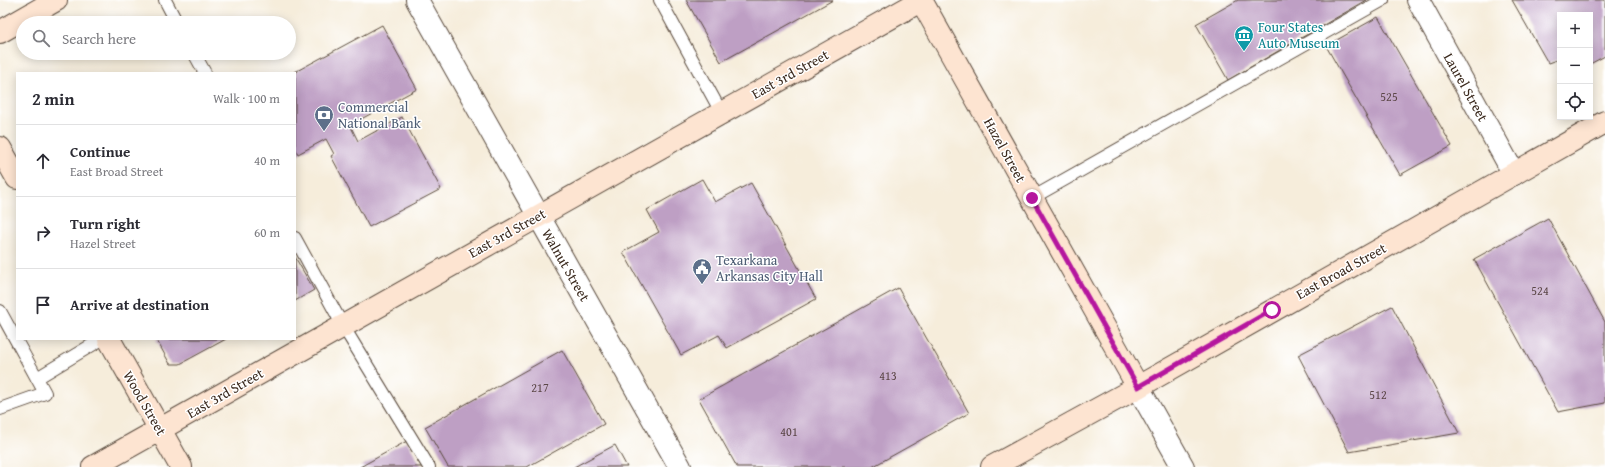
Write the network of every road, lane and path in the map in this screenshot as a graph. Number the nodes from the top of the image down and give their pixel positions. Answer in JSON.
{"nodes":[{"id":1,"x":56,"y":0,"type":"edge"},
{"id":2,"x":165,"y":0,"type":"edge"},
{"id":3,"x":417,"y":0,"type":"edge"},
{"id":4,"x":660,"y":0,"type":"edge"},
{"id":5,"x":921,"y":0,"type":"edge"},
{"id":6,"x":1383,"y":0,"type":"edge"},
{"id":7,"x":1418,"y":0,"type":"edge"},
{"id":8,"x":28,"y":16,"type":"edge"},
{"id":9,"x":173,"y":16,"type":"edge"},
{"id":10,"x":16,"y":23,"type":"edge"},
{"id":11,"x":0,"y":32,"type":"edge"},
{"id":12,"x":198,"y":60,"type":"edge"},
{"id":13,"x":204,"y":72,"type":"edge"},
{"id":14,"x":721,"y":112,"type":"junction"},
{"id":15,"x":1605,"y":122,"type":"edge"},
{"id":16,"x":0,"y":148,"type":"edge"},
{"id":17,"x":1514,"y":174,"type":"junction"},
{"id":18,"x":16,"y":176,"type":"edge"},
{"id":19,"x":1032,"y":198,"type":"junction"},
{"id":20,"x":537,"y":216,"type":"junction"},
{"id":21,"x":296,"y":240,"type":"edge"},
{"id":22,"x":0,"y":311,"type":"edge"},
{"id":23,"x":343,"y":326,"type":"junction"},
{"id":24,"x":16,"y":340,"type":"edge"},
{"id":25,"x":16,"y":340,"type":"edge"},
{"id":26,"x":100,"y":340,"type":"edge"},
{"id":27,"x":110,"y":340,"type":"edge"},
{"id":28,"x":37,"y":378,"type":"junction"},
{"id":29,"x":1138,"y":387,"type":"junction"},
{"id":30,"x":0,"y":409,"type":"edge"},
{"id":31,"x":160,"y":430,"type":"junction"},
{"id":32,"x":93,"y":467,"type":"edge"},
{"id":33,"x":181,"y":467,"type":"edge"},
{"id":34,"x":430,"y":467,"type":"edge"},
{"id":35,"x":680,"y":467,"type":"edge"},
{"id":36,"x":992,"y":467,"type":"edge"},
{"id":37,"x":1183,"y":467,"type":"edge"}],
"edges":[{"from":1,"to":8,"type":"street"},
{"from":2,"to":9,"type":"lane"},
{"from":3,"to":20,"type":"street","name":"Walnut Street"},
{"from":4,"to":14,"type":"lane"},
{"from":5,"to":14,"type":"street","name":"East 3rd Street"},
{"from":5,"to":19,"type":"street","name":"Hazel Street"},
{"from":6,"to":19,"type":"lane"},
{"from":7,"to":17,"type":"street","name":"Laurel Street"},
{"from":10,"to":11,"type":"street"},
{"from":12,"to":13,"type":"lane"},
{"from":14,"to":20,"type":"street","name":"East 3rd Street"},
{"from":15,"to":17,"type":"street","name":"East Broad Street"},
{"from":16,"to":18,"type":"street"},
{"from":17,"to":29,"type":"street","name":"East Broad Street"},
{"from":19,"to":29,"type":"street","name":"Hazel Street"},
{"from":20,"to":23,"type":"street","name":"East 3rd Street"},
{"from":20,"to":35,"type":"street","name":"Walnut Street"},
{"from":21,"to":23,"type":"lane"},
{"from":22,"to":25,"type":"lane"},
{"from":23,"to":31,"type":"street","name":"East 3rd Street"},
{"from":23,"to":34,"type":"lane"},
{"from":24,"to":28,"type":"lane"},
{"from":26,"to":28,"type":"lane"},
{"from":27,"to":31,"type":"street","name":"Wood Street"},
{"from":28,"to":30,"type":"lane"},
{"from":29,"to":36,"type":"street","name":"East Broad Street"},
{"from":29,"to":37,"type":"street","name":"Hazel Street"},
{"from":31,"to":32,"type":"street","name":"East 3rd Street"},
{"from":31,"to":33,"type":"street","name":"Wood Street"}]}
